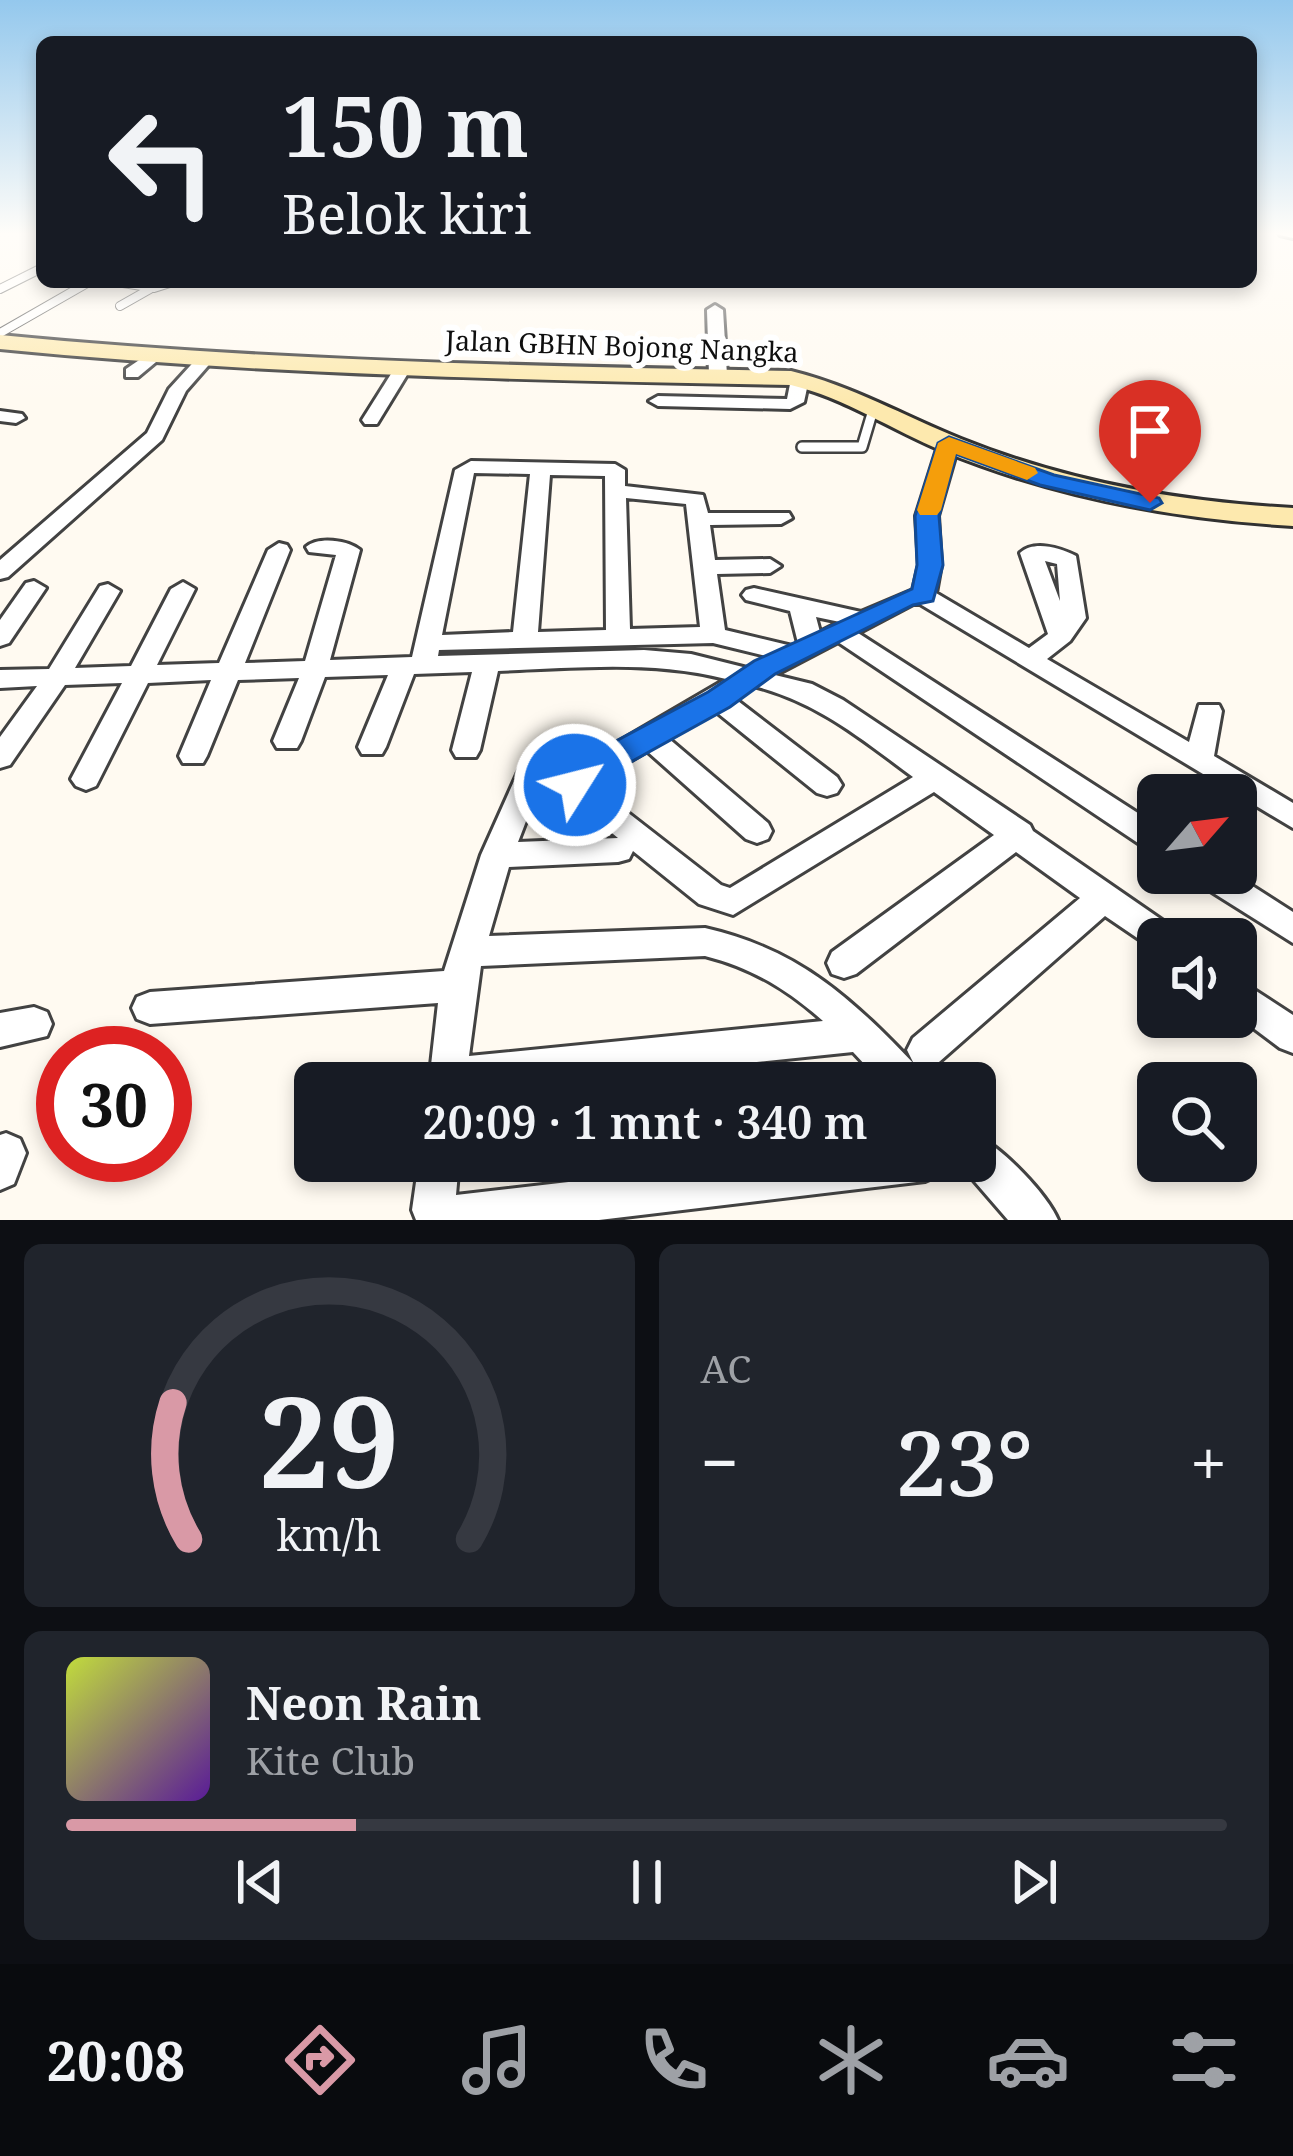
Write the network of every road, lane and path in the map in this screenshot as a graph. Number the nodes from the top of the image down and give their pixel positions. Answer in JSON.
{"nodes":[{"id":1,"x":78,"y":289,"type":"edge"},
{"id":2,"x":149,"y":289,"type":"edge"},
{"id":3,"x":120,"y":305,"type":"dead end"},
{"id":4,"x":715,"y":310,"type":"dead end"},
{"id":5,"x":0,"y":337,"type":"edge"},
{"id":6,"x":206,"y":359,"type":"junction"},
{"id":7,"x":401,"y":370,"type":"junction"},
{"id":8,"x":718,"y":375,"type":"junction"},
{"id":9,"x":800,"y":379,"type":"junction"},
{"id":10,"x":658,"y":401,"type":"dead end"},
{"id":11,"x":873,"y":410,"type":"junction"},
{"id":12,"x":371,"y":420,"type":"dead end"},
{"id":13,"x":949,"y":443,"type":"junction"},
{"id":14,"x":802,"y":447,"type":"dead end"},
{"id":15,"x":1138,"y":448,"type":"dead end"},
{"id":16,"x":542,"y":468,"type":"junction"},
{"id":17,"x":614,"y":490,"type":"junction"},
{"id":18,"x":1150,"y":503,"type":"junction"},
{"id":19,"x":1293,"y":517,"type":"edge"},
{"id":20,"x":781,"y":518,"type":"dead end"},
{"id":21,"x":700,"y":519,"type":"junction"},
{"id":22,"x":317,"y":547,"type":"dead end"},
{"id":23,"x":279,"y":550,"type":"dead end"},
{"id":24,"x":704,"y":566,"type":"junction"},
{"id":25,"x":770,"y":566,"type":"dead end"},
{"id":26,"x":0,"y":572,"type":"edge"},
{"id":27,"x":34,"y":588,"type":"dead end"},
{"id":28,"x":183,"y":589,"type":"dead end"},
{"id":29,"x":108,"y":591,"type":"dead end"},
{"id":30,"x":754,"y":595,"type":"dead end"},
{"id":31,"x":924,"y":596,"type":"junction"},
{"id":32,"x":801,"y":607,"type":"junction"},
{"id":33,"x":850,"y":625,"type":"junction"},
{"id":34,"x":713,"y":635,"type":"junction"},
{"id":35,"x":1060,"y":636,"type":"dead end"},
{"id":36,"x":618,"y":637,"type":"junction"},
{"id":37,"x":0,"y":638,"type":"edge"},
{"id":38,"x":525,"y":639,"type":"junction"},
{"id":39,"x":421,"y":657,"type":"junction"},
{"id":40,"x":779,"y":660,"type":"junction"},
{"id":41,"x":1029,"y":660,"type":"junction"},
{"id":42,"x":487,"y":663,"type":"junction"},
{"id":43,"x":315,"y":669,"type":"junction"},
{"id":44,"x":230,"y":672,"type":"junction"},
{"id":45,"x":142,"y":674,"type":"junction"},
{"id":46,"x":57,"y":677,"type":"junction"},
{"id":47,"x":0,"y":679,"type":"edge"},
{"id":48,"x":719,"y":700,"type":"junction"},
{"id":49,"x":1209,"y":710,"type":"dead end"},
{"id":50,"x":649,"y":737,"type":"junction"},
{"id":51,"x":287,"y":741,"type":"dead end"},
{"id":52,"x":372,"y":747,"type":"dead end"},
{"id":53,"x":466,"y":750,"type":"dead end"},
{"id":54,"x":193,"y":756,"type":"dead end"},
{"id":55,"x":0,"y":758,"type":"edge"},
{"id":56,"x":1199,"y":761,"type":"junction"},
{"id":57,"x":937,"y":776,"type":"junction"},
{"id":58,"x":529,"y":777,"type":"dead end"},
{"id":59,"x":86,"y":779,"type":"dead end"},
{"id":60,"x":827,"y":785,"type":"dead end"},
{"id":61,"x":1293,"y":817,"type":"edge"},
{"id":62,"x":1137,"y":826,"type":"edge"},
{"id":63,"x":757,"y":831,"type":"dead end"},
{"id":64,"x":1019,"y":833,"type":"junction"},
{"id":65,"x":618,"y":850,"type":"dead end"},
{"id":66,"x":497,"y":855,"type":"junction"},
{"id":67,"x":1239,"y":894,"type":"edge"},
{"id":68,"x":1106,"y":896,"type":"junction"},
{"id":69,"x":1137,"y":919,"type":"edge"},
{"id":70,"x":1293,"y":929,"type":"edge"},
{"id":71,"x":844,"y":963,"type":"dead end"},
{"id":72,"x":462,"y":969,"type":"junction"},
{"id":73,"x":150,"y":1008,"type":"dead end"},
{"id":74,"x":1257,"y":1009,"type":"edge"},
{"id":75,"x":861,"y":1034,"type":"junction"},
{"id":76,"x":1293,"y":1036,"type":"edge"},
{"id":77,"x":926,"y":1050,"type":"dead end"},
{"id":78,"x":451,"y":1062,"type":"edge"},
{"id":79,"x":610,"y":1062,"type":"edge"},
{"id":80,"x":887,"y":1062,"type":"edge"},
{"id":81,"x":996,"y":1179,"type":"edge"},
{"id":82,"x":436,"y":1182,"type":"edge"},
{"id":83,"x":746,"y":1182,"type":"edge"},
{"id":84,"x":1030,"y":1219,"type":"edge"}],
"edges":[{"from":1,"to":5,"type":"lane"},
{"from":2,"to":3,"type":"lane"},
{"from":4,"to":8,"type":"street"},
{"from":5,"to":6,"type":"street","name":"Jalan GBHN Bojong Nangka"},
{"from":6,"to":7,"type":"street","name":"Jalan GBHN Bojong Nangka"},
{"from":6,"to":26,"type":"street"},
{"from":7,"to":8,"type":"street","name":"Jalan GBHN Bojong Nangka"},
{"from":7,"to":12,"type":"street"},
{"from":8,"to":9,"type":"street","name":"Jalan GBHN Bojong Nangka"},
{"from":9,"to":10,"type":"street"},
{"from":9,"to":11,"type":"street","name":"Jalan GBHN Bojong Nangka"},
{"from":11,"to":13,"type":"street","name":"Jalan GBHN Bojong Nangka"},
{"from":11,"to":14,"type":"lane"},
{"from":13,"to":18,"type":"street","name":"Jalan GBHN Bojong Nangka"},
{"from":13,"to":31,"type":"street"},
{"from":15,"to":18,"type":"street"},
{"from":16,"to":17,"type":"street"},
{"from":16,"to":38,"type":"street"},
{"from":16,"to":39,"type":"street"},
{"from":17,"to":21,"type":"street"},
{"from":17,"to":36,"type":"street"},
{"from":18,"to":19,"type":"street","name":"Jalan GBHN Bojong Nangka"},
{"from":20,"to":21,"type":"street"},
{"from":21,"to":24,"type":"street"},
{"from":22,"to":43,"type":"street"},
{"from":23,"to":44,"type":"street"},
{"from":24,"to":25,"type":"street"},
{"from":24,"to":34,"type":"street"},
{"from":27,"to":37,"type":"street"},
{"from":28,"to":45,"type":"street"},
{"from":29,"to":46,"type":"street"},
{"from":30,"to":32,"type":"street"},
{"from":31,"to":33,"type":"street"},
{"from":31,"to":41,"type":"street"},
{"from":32,"to":33,"type":"street"},
{"from":32,"to":40,"type":"street"},
{"from":33,"to":40,"type":"street"},
{"from":33,"to":62,"type":"street"},
{"from":34,"to":36,"type":"street"},
{"from":34,"to":40,"type":"street"},
{"from":35,"to":41,"type":"street"},
{"from":36,"to":38,"type":"street"},
{"from":38,"to":39,"type":"street"},
{"from":39,"to":42,"type":"street"},
{"from":39,"to":43,"type":"street"},
{"from":39,"to":52,"type":"street"},
{"from":40,"to":42,"type":"street"},
{"from":40,"to":48,"type":"street"},
{"from":40,"to":57,"type":"street"},
{"from":41,"to":56,"type":"street"},
{"from":42,"to":53,"type":"street"},
{"from":43,"to":44,"type":"street"},
{"from":43,"to":51,"type":"street"},
{"from":44,"to":45,"type":"street"},
{"from":44,"to":54,"type":"street"},
{"from":45,"to":46,"type":"street"},
{"from":45,"to":59,"type":"street"},
{"from":46,"to":47,"type":"street"},
{"from":46,"to":55,"type":"street"},
{"from":48,"to":50,"type":"street"},
{"from":48,"to":60,"type":"street"},
{"from":49,"to":56,"type":"street"},
{"from":50,"to":57,"type":"street"},
{"from":50,"to":63,"type":"street"},
{"from":56,"to":61,"type":"street"},
{"from":57,"to":64,"type":"street"},
{"from":58,"to":66,"type":"street"},
{"from":64,"to":68,"type":"street"},
{"from":64,"to":71,"type":"street"},
{"from":65,"to":66,"type":"street"},
{"from":66,"to":72,"type":"street"},
{"from":67,"to":70,"type":"street"},
{"from":68,"to":69,"type":"street"},
{"from":68,"to":77,"type":"street"},
{"from":72,"to":73,"type":"street"},
{"from":72,"to":75,"type":"street"},
{"from":72,"to":78,"type":"street"},
{"from":74,"to":76,"type":"street"},
{"from":75,"to":79,"type":"street"},
{"from":75,"to":80,"type":"street"},
{"from":81,"to":84,"type":"street"},
{"from":82,"to":83,"type":"street"}]}
